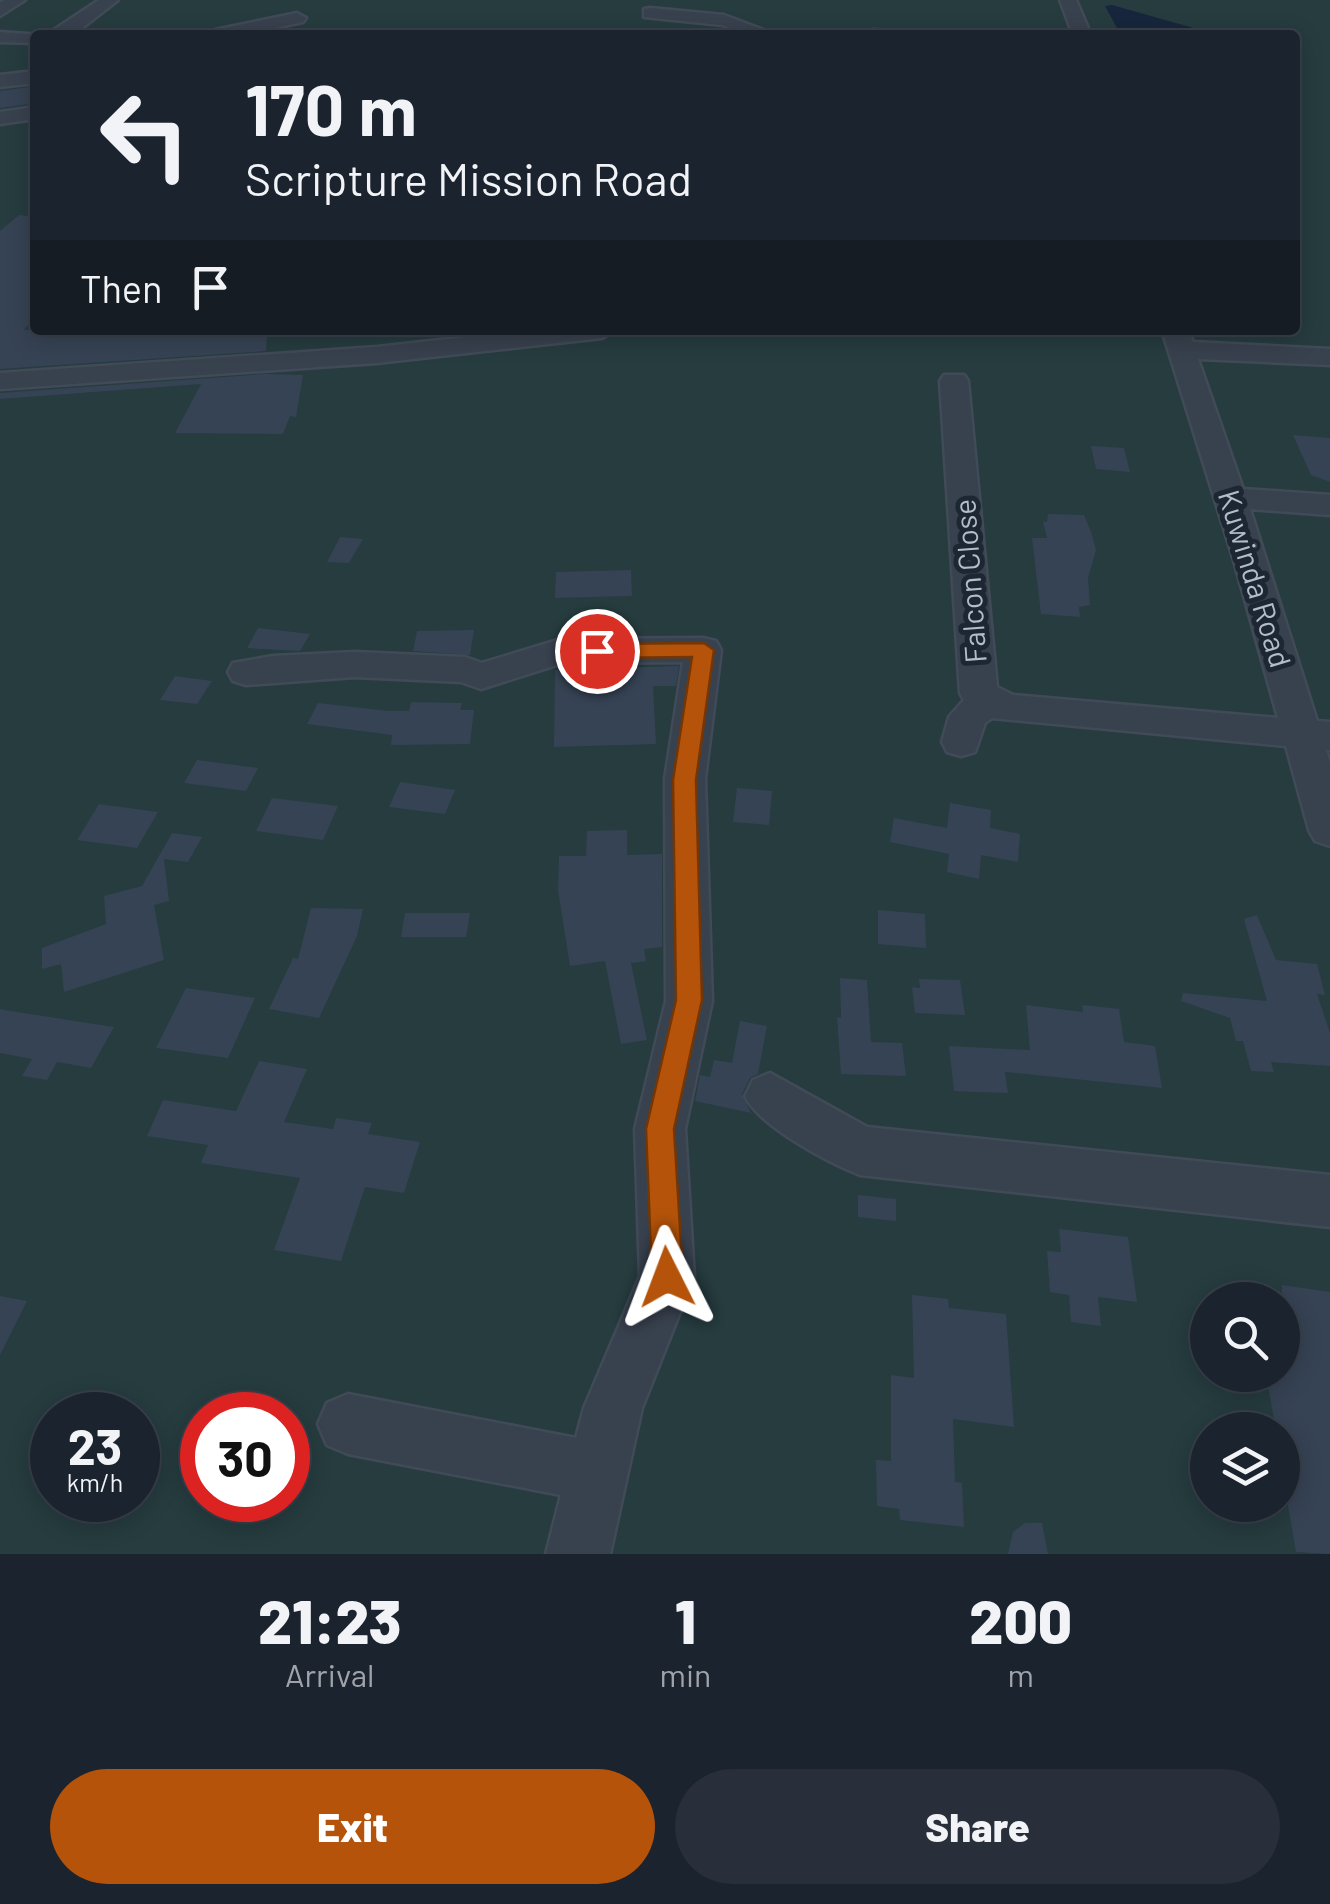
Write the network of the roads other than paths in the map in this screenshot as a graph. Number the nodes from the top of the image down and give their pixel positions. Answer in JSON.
{"nodes":[{"id":1,"x":110,"y":0,"type":"edge"},
{"id":2,"x":1068,"y":0,"type":"edge"},
{"id":3,"x":278,"y":7,"type":"dead end"},
{"id":4,"x":650,"y":13,"type":"dead end"},
{"id":5,"x":297,"y":18,"type":"dead end"},
{"id":6,"x":69,"y":30,"type":"edge"},
{"id":7,"x":219,"y":30,"type":"edge"},
{"id":8,"x":238,"y":30,"type":"edge"},
{"id":9,"x":753,"y":30,"type":"edge"},
{"id":10,"x":1080,"y":30,"type":"edge"},
{"id":11,"x":0,"y":37,"type":"edge"},
{"id":12,"x":30,"y":38,"type":"edge"},
{"id":13,"x":30,"y":77,"type":"edge"},
{"id":14,"x":0,"y":81,"type":"edge"},
{"id":15,"x":30,"y":114,"type":"edge"},
{"id":16,"x":0,"y":118,"type":"edge"},
{"id":17,"x":559,"y":335,"type":"edge"},
{"id":18,"x":1178,"y":340,"type":"edge"},
{"id":19,"x":1330,"y":356,"type":"edge"},
{"id":20,"x":954,"y":381,"type":"dead end"},
{"id":21,"x":0,"y":382,"type":"edge"},
{"id":22,"x":1229,"y":498,"type":"junction"},
{"id":23,"x":1330,"y":505,"type":"edge"},
{"id":24,"x":246,"y":672,"type":"dead end"},
{"id":25,"x":988,"y":701,"type":"junction"},
{"id":26,"x":1316,"y":735,"type":"edge"},
{"id":27,"x":962,"y":742,"type":"dead end"},
{"id":28,"x":1330,"y":830,"type":"edge"},
{"id":29,"x":770,"y":1096,"type":"dead end"},
{"id":30,"x":1330,"y":1201,"type":"edge"},
{"id":31,"x":348,"y":1424,"type":"dead end"},
{"id":32,"x":598,"y":1472,"type":"junction"},
{"id":33,"x":578,"y":1554,"type":"edge"}],
"edges":[{"from":1,"to":6,"type":"street"},
{"from":2,"to":10,"type":"street"},
{"from":3,"to":7,"type":"street"},
{"from":4,"to":9,"type":"street"},
{"from":5,"to":8,"type":"street"},
{"from":11,"to":12,"type":"street"},
{"from":13,"to":14,"type":"street"},
{"from":15,"to":16,"type":"street"},
{"from":17,"to":21,"type":"street"},
{"from":18,"to":19,"type":"street"},
{"from":18,"to":22,"type":"street","name":"Kuwinda Road"},
{"from":20,"to":25,"type":"street","name":"Falcon Close"},
{"from":22,"to":23,"type":"street"},
{"from":22,"to":26,"type":"street","name":"Kuwinda Road"},
{"from":24,"to":32,"type":"street"},
{"from":25,"to":26,"type":"street","name":"Falcon Close"},
{"from":25,"to":27,"type":"street"},
{"from":26,"to":28,"type":"street","name":"Kuwinda Road"},
{"from":29,"to":30,"type":"street"},
{"from":31,"to":32,"type":"street"},
{"from":32,"to":33,"type":"street"}]}
